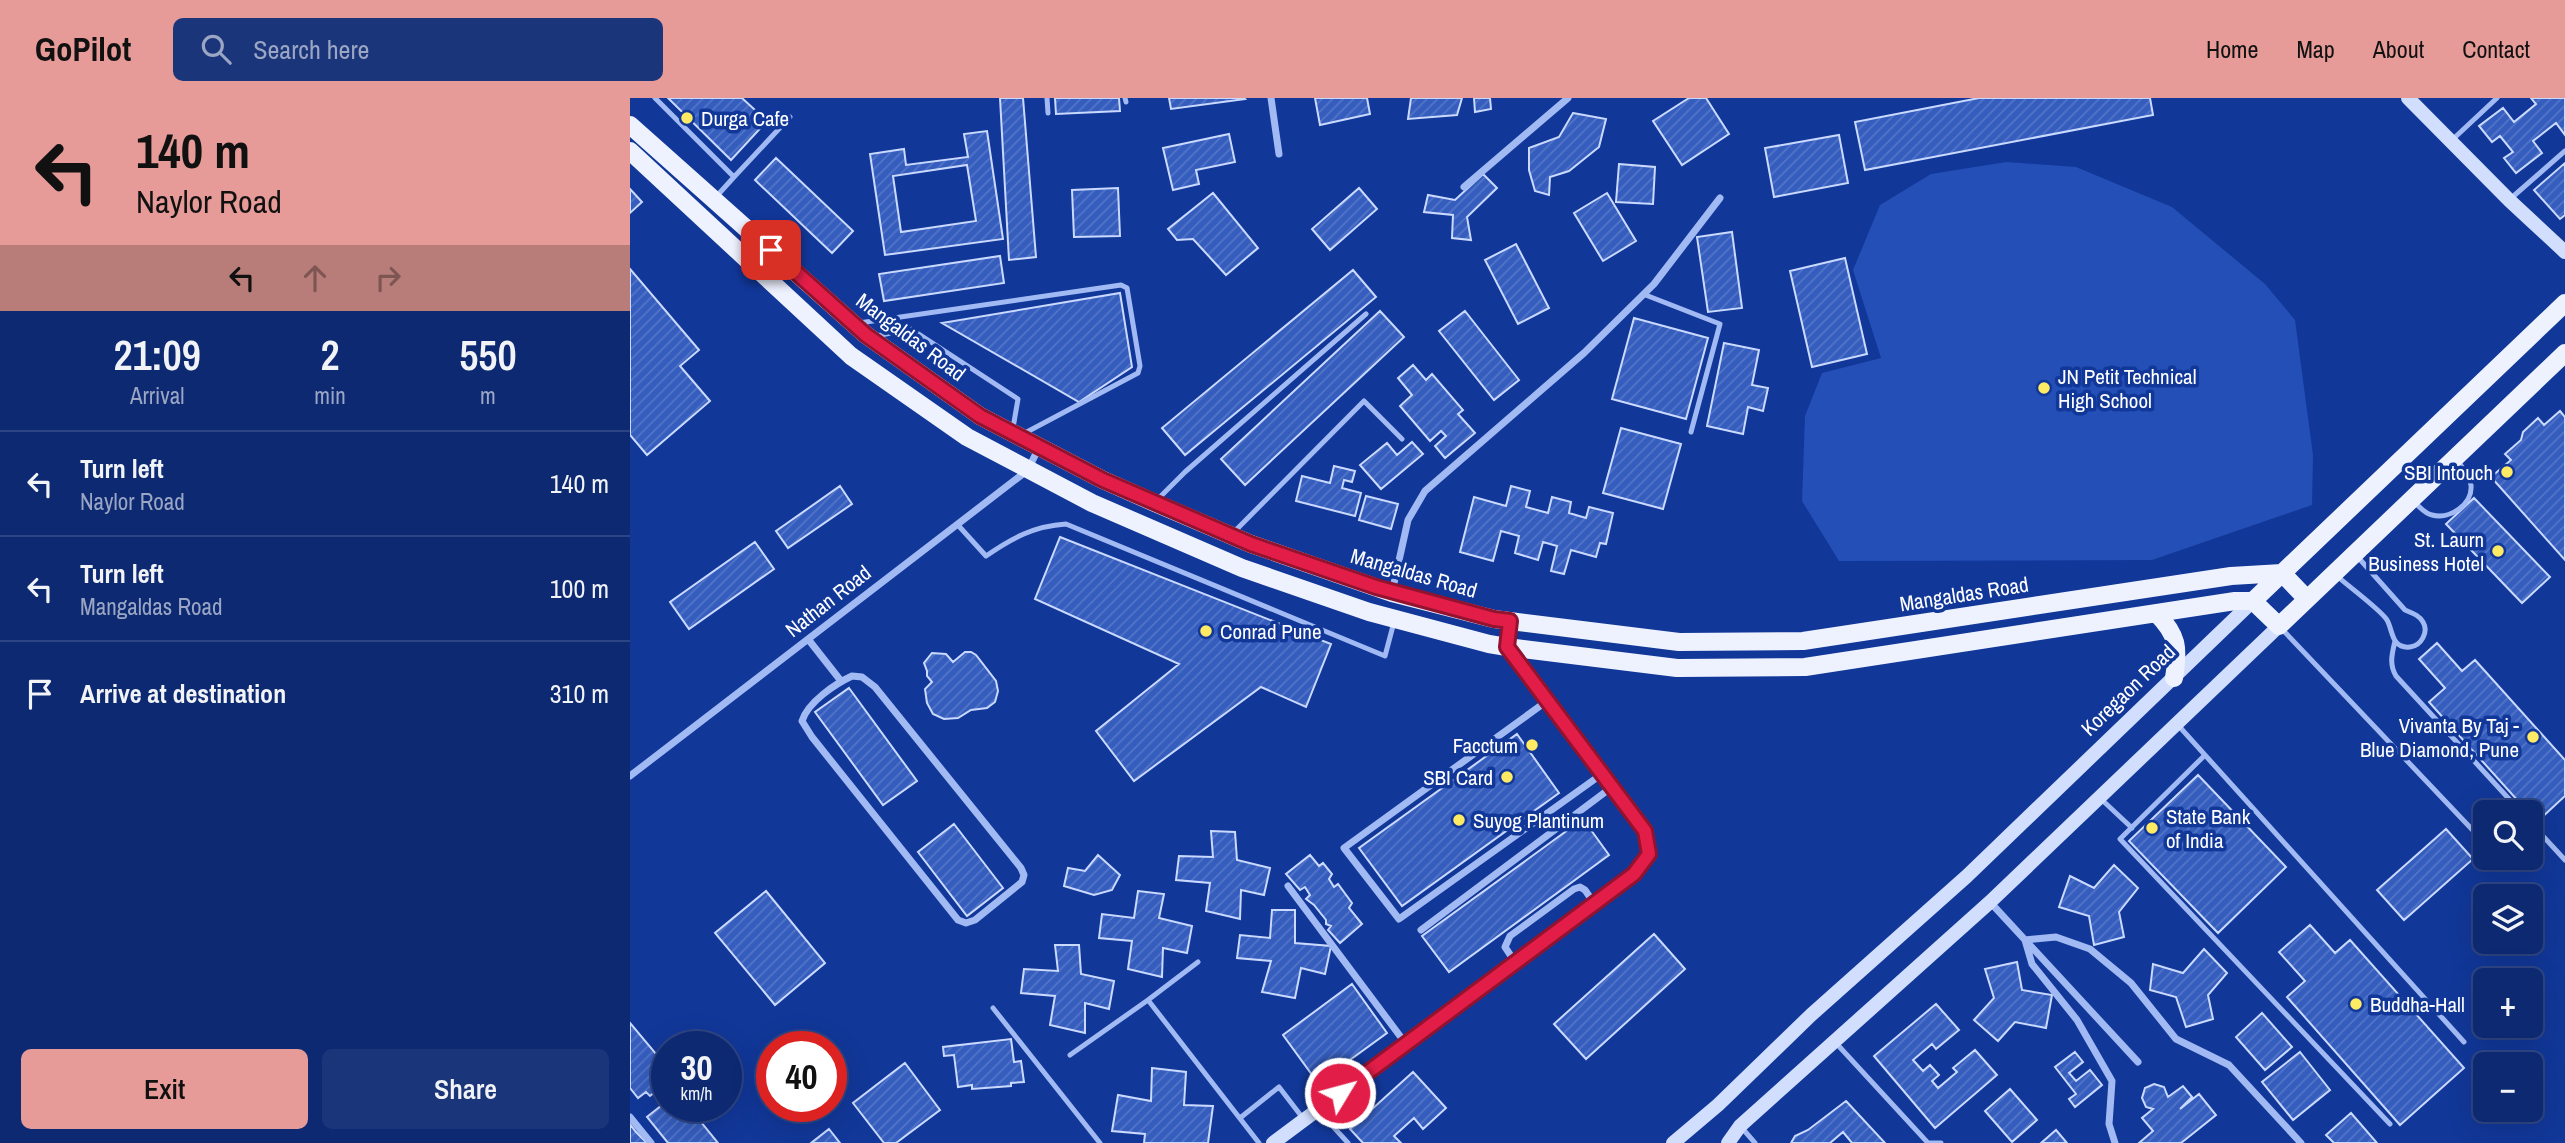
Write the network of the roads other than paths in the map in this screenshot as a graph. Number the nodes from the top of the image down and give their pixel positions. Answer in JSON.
{"nodes":[{"id":1,"x":655,"y":98,"type":"edge"},
{"id":2,"x":1048,"y":98,"type":"edge"},
{"id":3,"x":1270,"y":98,"type":"edge"},
{"id":4,"x":1568,"y":98,"type":"edge"},
{"id":5,"x":2408,"y":98,"type":"edge"},
{"id":6,"x":2497,"y":98,"type":"edge"},
{"id":7,"x":1048,"y":113,"type":"dead end"},
{"id":8,"x":790,"y":117,"type":"dead end"},
{"id":9,"x":630,"y":125,"type":"edge"},
{"id":10,"x":2451,"y":141,"type":"junction"},
{"id":11,"x":630,"y":151,"type":"edge"},
{"id":12,"x":2565,"y":151,"type":"edge"},
{"id":13,"x":1279,"y":154,"type":"dead end"},
{"id":14,"x":734,"y":177,"type":"junction"},
{"id":15,"x":1464,"y":187,"type":"dead end"},
{"id":16,"x":1720,"y":198,"type":"dead end"},
{"id":17,"x":714,"y":200,"type":"junction"},
{"id":18,"x":2509,"y":200,"type":"junction"},
{"id":19,"x":2565,"y":252,"type":"edge"},
{"id":20,"x":1643,"y":294,"type":"junction"},
{"id":21,"x":2565,"y":303,"type":"edge"},
{"id":22,"x":1366,"y":314,"type":"dead end"},
{"id":23,"x":853,"y":324,"type":"junction"},
{"id":24,"x":870,"y":338,"type":"junction"},
{"id":25,"x":2565,"y":353,"type":"edge"},
{"id":26,"x":1691,"y":432,"type":"dead end"},
{"id":27,"x":1016,"y":434,"type":"junction"},
{"id":28,"x":1402,"y":439,"type":"dead end"},
{"id":29,"x":1039,"y":446,"type":"junction"},
{"id":30,"x":2455,"y":457,"type":"junction"},
{"id":31,"x":1028,"y":470,"type":"junction"},
{"id":32,"x":2411,"y":499,"type":"junction"},
{"id":33,"x":1155,"y":503,"type":"junction"},
{"id":34,"x":957,"y":524,"type":"junction"},
{"id":35,"x":1231,"y":535,"type":"junction"},
{"id":36,"x":2354,"y":553,"type":"junction"},
{"id":37,"x":2282,"y":573,"type":"junction"},
{"id":38,"x":2333,"y":573,"type":"junction"},
{"id":39,"x":1392,"y":593,"type":"junction"},
{"id":40,"x":2307,"y":598,"type":"junction"},
{"id":41,"x":2253,"y":601,"type":"junction"},
{"id":42,"x":2156,"y":613,"type":"junction"},
{"id":43,"x":1395,"y":619,"type":"junction"},
{"id":44,"x":1510,"y":621,"type":"junction"},
{"id":45,"x":2279,"y":626,"type":"junction"},
{"id":46,"x":808,"y":639,"type":"junction"},
{"id":47,"x":2395,"y":641,"type":"junction"},
{"id":48,"x":1507,"y":647,"type":"junction"},
{"id":49,"x":2174,"y":678,"type":"junction"},
{"id":50,"x":841,"y":681,"type":"junction"},
{"id":51,"x":1548,"y":700,"type":"junction"},
{"id":52,"x":2177,"y":724,"type":"junction"},
{"id":53,"x":2206,"y":755,"type":"junction"},
{"id":54,"x":1602,"y":774,"type":"junction"},
{"id":55,"x":630,"y":776,"type":"edge"},
{"id":56,"x":1612,"y":787,"type":"junction"},
{"id":57,"x":2099,"y":798,"type":"junction"},
{"id":58,"x":2510,"y":800,"type":"edge"},
{"id":59,"x":2132,"y":828,"type":"junction"},
{"id":60,"x":2473,"y":830,"type":"edge"},
{"id":61,"x":2543,"y":836,"type":"edge"},
{"id":62,"x":2565,"y":860,"type":"edge"},
{"id":63,"x":1288,"y":886,"type":"dead end"},
{"id":64,"x":1990,"y":902,"type":"junction"},
{"id":65,"x":1595,"y":903,"type":"junction"},
{"id":66,"x":1421,"y":930,"type":"dead end"},
{"id":67,"x":2025,"y":940,"type":"junction"},
{"id":68,"x":1198,"y":962,"type":"dead end"},
{"id":69,"x":1516,"y":962,"type":"junction"},
{"id":70,"x":1148,"y":1000,"type":"junction"},
{"id":71,"x":993,"y":1008,"type":"dead end"},
{"id":72,"x":1835,"y":1042,"type":"junction"},
{"id":73,"x":2464,"y":1042,"type":"dead end"},
{"id":74,"x":1406,"y":1044,"type":"junction"},
{"id":75,"x":1070,"y":1055,"type":"dead end"},
{"id":76,"x":2138,"y":1062,"type":"dead end"},
{"id":77,"x":1318,"y":1110,"type":"junction"},
{"id":78,"x":630,"y":1117,"type":"edge"},
{"id":79,"x":1240,"y":1118,"type":"junction"},
{"id":80,"x":1304,"y":1120,"type":"junction"},
{"id":81,"x":2390,"y":1124,"type":"dead end"},
{"id":82,"x":1740,"y":1126,"type":"junction"},
{"id":83,"x":651,"y":1143,"type":"edge"},
{"id":84,"x":1100,"y":1143,"type":"edge"},
{"id":85,"x":1259,"y":1143,"type":"edge"},
{"id":86,"x":1273,"y":1143,"type":"edge"},
{"id":87,"x":1348,"y":1143,"type":"edge"},
{"id":88,"x":1673,"y":1143,"type":"edge"},
{"id":89,"x":1728,"y":1143,"type":"edge"},
{"id":90,"x":1755,"y":1143,"type":"edge"},
{"id":91,"x":1941,"y":1143,"type":"edge"},
{"id":92,"x":2115,"y":1143,"type":"edge"},
{"id":93,"x":2301,"y":1143,"type":"edge"}],
"edges":[{"from":1,"to":14,"type":"lane"},
{"from":2,"to":7,"type":"lane"},
{"from":3,"to":13,"type":"street"},
{"from":4,"to":15,"type":"street"},
{"from":5,"to":10,"type":"main road"},
{"from":6,"to":10,"type":"lane"},
{"from":8,"to":14,"type":"lane"},
{"from":9,"to":17,"type":"main road","name":"Mangaldas Road"},
{"from":10,"to":18,"type":"main road"},
{"from":11,"to":31,"type":"main road"},
{"from":12,"to":18,"type":"lane"},
{"from":14,"to":17,"type":"lane"},
{"from":16,"to":20,"type":"street"},
{"from":17,"to":23,"type":"main road","name":"Mangaldas Road"},
{"from":18,"to":19,"type":"main road"},
{"from":20,"to":26,"type":"lane"},
{"from":20,"to":39,"type":"street"},
{"from":21,"to":37,"type":"main road","name":"Koregaon Road"},
{"from":22,"to":33,"type":"lane"},
{"from":23,"to":24,"type":"main road","name":"Mangaldas Road"},
{"from":23,"to":27,"type":"lane"},
{"from":24,"to":27,"type":"main road","name":"Mangaldas Road"},
{"from":24,"to":27,"type":"lane"},
{"from":25,"to":30,"type":"main road"},
{"from":27,"to":29,"type":"main road","name":"Mangaldas Road"},
{"from":28,"to":35,"type":"lane"},
{"from":29,"to":31,"type":"street","name":"Nathan Road"},
{"from":29,"to":33,"type":"main road","name":"Mangaldas Road"},
{"from":30,"to":32,"type":"main road"},
{"from":30,"to":32,"type":"lane"},
{"from":31,"to":34,"type":"street","name":"Nathan Road"},
{"from":31,"to":43,"type":"main road"},
{"from":32,"to":36,"type":"main road"},
{"from":33,"to":35,"type":"main road","name":"Mangaldas Road"},
{"from":34,"to":43,"type":"lane"},
{"from":34,"to":46,"type":"street","name":"Nathan Road"},
{"from":35,"to":39,"type":"main road","name":"Mangaldas Road"},
{"from":36,"to":38,"type":"main road"},
{"from":36,"to":47,"type":"lane"},
{"from":37,"to":40,"type":"main road"},
{"from":37,"to":41,"type":"main road","name":"Koregaon Road"},
{"from":37,"to":44,"type":"main road","name":"Mangaldas Road"},
{"from":38,"to":40,"type":"main road"},
{"from":38,"to":47,"type":"lane"},
{"from":39,"to":44,"type":"main road","name":"Mangaldas Road"},
{"from":40,"to":45,"type":"main road"},
{"from":41,"to":42,"type":"main road"},
{"from":41,"to":45,"type":"main road"},
{"from":41,"to":49,"type":"main road","name":"Koregaon Road"},
{"from":42,"to":48,"type":"main road"},
{"from":42,"to":49,"type":"main road"},
{"from":43,"to":48,"type":"main road"},
{"from":44,"to":48,"type":"main road"},
{"from":45,"to":52,"type":"main road"},
{"from":45,"to":60,"type":"lane"},
{"from":46,"to":50,"type":"street"},
{"from":46,"to":55,"type":"street","name":"Nathan Road"},
{"from":47,"to":58,"type":"lane"},
{"from":48,"to":51,"type":"main road"},
{"from":49,"to":88,"type":"main road","name":"Koregaon Road"},
{"from":50,"to":50,"type":"street"},
{"from":51,"to":54,"type":"main road"},
{"from":51,"to":54,"type":"street"},
{"from":52,"to":53,"type":"lane"},
{"from":52,"to":57,"type":"main road"},
{"from":53,"to":59,"type":"lane"},
{"from":53,"to":73,"type":"lane"},
{"from":54,"to":56,"type":"main road"},
{"from":56,"to":65,"type":"main road"},
{"from":56,"to":66,"type":"street"},
{"from":57,"to":59,"type":"lane"},
{"from":57,"to":64,"type":"main road"},
{"from":59,"to":81,"type":"lane"},
{"from":61,"to":62,"type":"lane"},
{"from":63,"to":74,"type":"street"},
{"from":64,"to":67,"type":"street"},
{"from":64,"to":72,"type":"main road"},
{"from":65,"to":69,"type":"main road"},
{"from":65,"to":69,"type":"street"},
{"from":67,"to":76,"type":"street"},
{"from":67,"to":92,"type":"street"},
{"from":67,"to":93,"type":"street"},
{"from":68,"to":70,"type":"lane"},
{"from":69,"to":74,"type":"main road"},
{"from":70,"to":75,"type":"lane"},
{"from":70,"to":79,"type":"lane"},
{"from":71,"to":84,"type":"lane"},
{"from":72,"to":82,"type":"main road"},
{"from":72,"to":91,"type":"lane"},
{"from":74,"to":77,"type":"main road"},
{"from":77,"to":80,"type":"main road"},
{"from":77,"to":87,"type":"lane"},
{"from":78,"to":83,"type":"street"},
{"from":79,"to":80,"type":"lane"},
{"from":79,"to":85,"type":"lane"},
{"from":80,"to":86,"type":"main road"},
{"from":82,"to":89,"type":"main road"},
{"from":82,"to":90,"type":"lane"}]}
